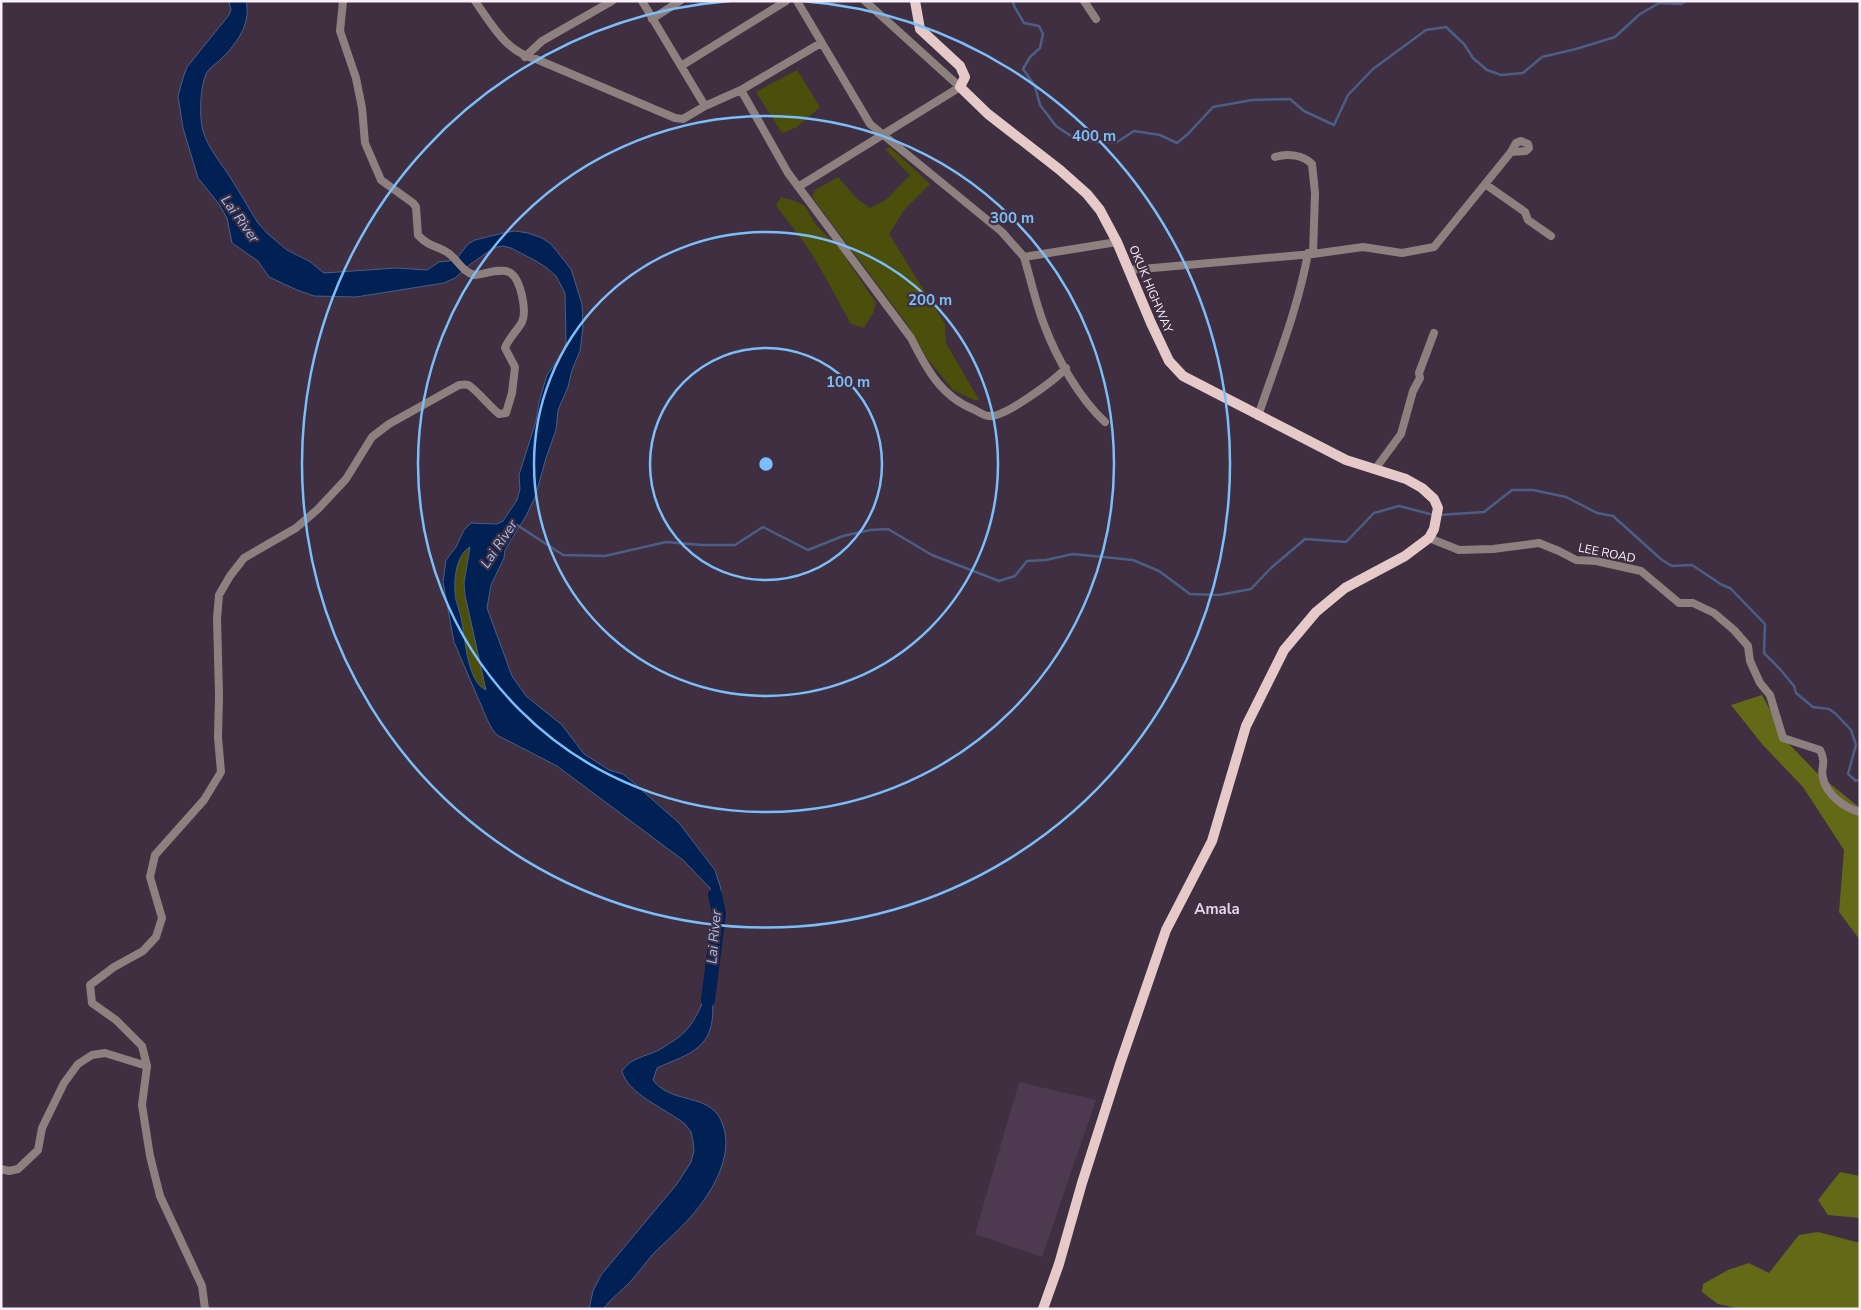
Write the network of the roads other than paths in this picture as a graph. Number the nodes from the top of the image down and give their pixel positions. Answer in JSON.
{"nodes":[{"id":1,"x":343,"y":1,"type":"edge"},
{"id":2,"x":475,"y":1,"type":"edge"},
{"id":3,"x":612,"y":1,"type":"edge"},
{"id":4,"x":642,"y":1,"type":"edge"},
{"id":5,"x":680,"y":1,"type":"edge"},
{"id":6,"x":786,"y":1,"type":"edge"},
{"id":7,"x":797,"y":1,"type":"edge"},
{"id":8,"x":865,"y":1,"type":"edge"},
{"id":9,"x":915,"y":1,"type":"edge"},
{"id":10,"x":1084,"y":1,"type":"edge"},
{"id":11,"x":652,"y":19,"type":"junction"},
{"id":12,"x":1096,"y":19,"type":"dead end"},
{"id":13,"x":821,"y":43,"type":"junction"},
{"id":14,"x":525,"y":56,"type":"junction"},
{"id":15,"x":680,"y":66,"type":"junction"},
{"id":16,"x":960,"y":88,"type":"junction"},
{"id":17,"x":741,"y":90,"type":"junction"},
{"id":18,"x":705,"y":106,"type":"junction"},
{"id":19,"x":885,"y":135,"type":"junction"},
{"id":20,"x":1511,"y":152,"type":"dead end"},
{"id":21,"x":1275,"y":157,"type":"dead end"},
{"id":22,"x":1485,"y":184,"type":"junction"},
{"id":23,"x":798,"y":187,"type":"junction"},
{"id":24,"x":1551,"y":236,"type":"dead end"},
{"id":25,"x":1117,"y":242,"type":"junction"},
{"id":26,"x":1311,"y":253,"type":"junction"},
{"id":27,"x":1024,"y":257,"type":"junction"},
{"id":28,"x":1130,"y":270,"type":"junction"},
{"id":29,"x":1434,"y":333,"type":"dead end"},
{"id":30,"x":1066,"y":368,"type":"junction"},
{"id":31,"x":1258,"y":416,"type":"junction"},
{"id":32,"x":1104,"y":422,"type":"dead end"},
{"id":33,"x":1376,"y":468,"type":"junction"},
{"id":34,"x":1432,"y":533,"type":"junction"},
{"id":35,"x":1860,"y":812,"type":"edge"},
{"id":36,"x":147,"y":1066,"type":"junction"},
{"id":37,"x":1,"y":1169,"type":"edge"},
{"id":38,"x":205,"y":1309,"type":"edge"},
{"id":39,"x":1043,"y":1309,"type":"edge"}],
"edges":[{"from":1,"to":36,"type":"street"},
{"from":2,"to":14,"type":"street"},
{"from":3,"to":14,"type":"street"},
{"from":4,"to":11,"type":"street"},
{"from":5,"to":11,"type":"street"},
{"from":6,"to":15,"type":"street"},
{"from":7,"to":13,"type":"street"},
{"from":8,"to":16,"type":"street"},
{"from":9,"to":16,"type":"main road"},
{"from":10,"to":12,"type":"street"},
{"from":11,"to":15,"type":"street"},
{"from":13,"to":17,"type":"street"},
{"from":13,"to":19,"type":"street"},
{"from":14,"to":18,"type":"street"},
{"from":15,"to":18,"type":"street"},
{"from":16,"to":19,"type":"street"},
{"from":16,"to":25,"type":"main road","name":"OKUK HIGHWAY"},
{"from":17,"to":18,"type":"street"},
{"from":17,"to":23,"type":"street"},
{"from":19,"to":23,"type":"street"},
{"from":19,"to":27,"type":"street"},
{"from":20,"to":22,"type":"street"},
{"from":21,"to":26,"type":"street"},
{"from":22,"to":24,"type":"street"},
{"from":22,"to":26,"type":"street"},
{"from":23,"to":30,"type":"street"},
{"from":25,"to":27,"type":"street"},
{"from":25,"to":28,"type":"main road","name":"OKUK HIGHWAY"},
{"from":26,"to":28,"type":"street"},
{"from":26,"to":31,"type":"street"},
{"from":27,"to":30,"type":"street"},
{"from":28,"to":31,"type":"main road","name":"OKUK HIGHWAY"},
{"from":29,"to":33,"type":"street"},
{"from":30,"to":32,"type":"street"},
{"from":31,"to":33,"type":"main road","name":"OKUK HIGHWAY"},
{"from":33,"to":34,"type":"main road","name":"OKUK HIGHWAY"},
{"from":34,"to":35,"type":"street","name":"LEE ROAD"},
{"from":34,"to":39,"type":"main road"},
{"from":36,"to":37,"type":"street"},
{"from":36,"to":38,"type":"street"}]}
